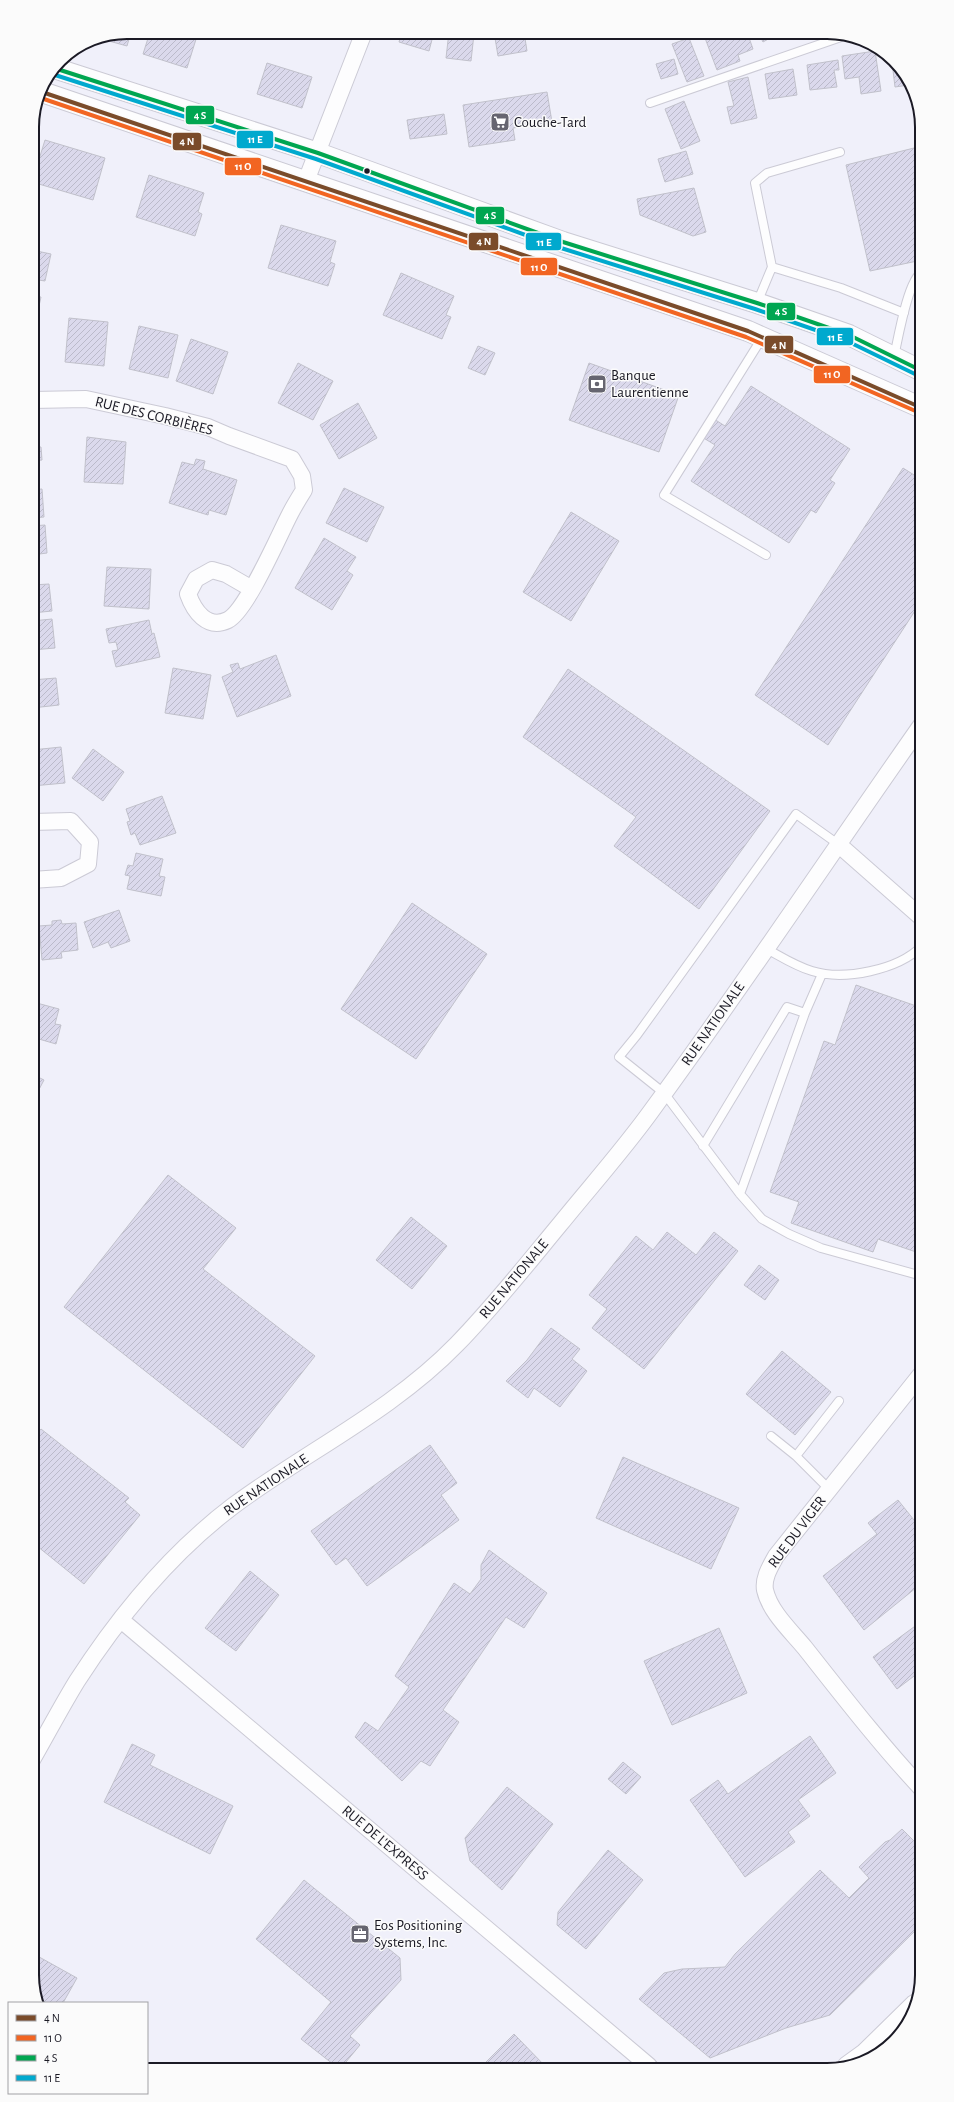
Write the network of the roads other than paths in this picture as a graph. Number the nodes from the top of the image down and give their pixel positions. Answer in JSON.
{"nodes":[{"id":1,"x":361,"y":39,"type":"edge"},
{"id":2,"x":835,"y":39,"type":"edge"},
{"id":3,"x":60,"y":70,"type":"edge"},
{"id":4,"x":46,"y":93,"type":"edge"},
{"id":5,"x":650,"y":104,"type":"dead end"},
{"id":6,"x":840,"y":152,"type":"dead end"},
{"id":7,"x":318,"y":153,"type":"junction"},
{"id":8,"x":306,"y":181,"type":"junction"},
{"id":9,"x":772,"y":267,"type":"junction"},
{"id":10,"x":915,"y":280,"type":"edge"},
{"id":11,"x":757,"y":303,"type":"junction"},
{"id":12,"x":904,"y":313,"type":"junction"},
{"id":13,"x":755,"y":334,"type":"junction"},
{"id":14,"x":907,"y":364,"type":"edge"},
{"id":15,"x":890,"y":393,"type":"junction"},
{"id":16,"x":39,"y":400,"type":"edge"},
{"id":17,"x":915,"y":405,"type":"edge"},
{"id":18,"x":766,"y":555,"type":"dead end"},
{"id":19,"x":252,"y":589,"type":"dead end"},
{"id":20,"x":915,"y":734,"type":"edge"},
{"id":21,"x":39,"y":822,"type":"edge"},
{"id":22,"x":838,"y":844,"type":"junction"},
{"id":23,"x":39,"y":880,"type":"edge"},
{"id":24,"x":915,"y":912,"type":"edge"},
{"id":25,"x":765,"y":948,"type":"junction"},
{"id":26,"x":915,"y":952,"type":"edge"},
{"id":27,"x":822,"y":974,"type":"junction"},
{"id":28,"x":805,"y":1013,"type":"junction"},
{"id":29,"x":664,"y":1093,"type":"junction"},
{"id":30,"x":703,"y":1146,"type":"junction"},
{"id":31,"x":740,"y":1194,"type":"junction"},
{"id":32,"x":915,"y":1274,"type":"edge"},
{"id":33,"x":915,"y":1382,"type":"edge"},
{"id":34,"x":840,"y":1401,"type":"dead end"},
{"id":35,"x":771,"y":1436,"type":"dead end"},
{"id":36,"x":796,"y":1456,"type":"junction"},
{"id":37,"x":829,"y":1489,"type":"junction"},
{"id":38,"x":121,"y":1620,"type":"junction"},
{"id":39,"x":39,"y":1748,"type":"edge"},
{"id":40,"x":915,"y":1780,"type":"edge"},
{"id":41,"x":908,"y":2008,"type":"edge"},
{"id":42,"x":868,"y":2053,"type":"edge"},
{"id":43,"x":645,"y":2063,"type":"edge"}],
"edges":[{"from":1,"to":7,"type":"street"},
{"from":2,"to":5,"type":"lane"},
{"from":3,"to":7,"type":"street"},
{"from":4,"to":8,"type":"street"},
{"from":6,"to":9,"type":"lane"},
{"from":7,"to":8,"type":"street"},
{"from":7,"to":11,"type":"street"},
{"from":8,"to":13,"type":"street"},
{"from":9,"to":11,"type":"lane"},
{"from":9,"to":12,"type":"lane"},
{"from":10,"to":12,"type":"lane"},
{"from":11,"to":13,"type":"street"},
{"from":11,"to":14,"type":"street"},
{"from":12,"to":14,"type":"lane"},
{"from":13,"to":15,"type":"street"},
{"from":13,"to":18,"type":"lane"},
{"from":14,"to":15,"type":"street"},
{"from":15,"to":17,"type":"street"},
{"from":16,"to":19,"type":"street","name":"RUE DES CORBIÈRES"},
{"from":20,"to":22,"type":"street","name":"RUE NATIONALE"},
{"from":21,"to":23,"type":"street"},
{"from":22,"to":24,"type":"street"},
{"from":22,"to":25,"type":"street","name":"RUE NATIONALE"},
{"from":22,"to":29,"type":"lane"},
{"from":25,"to":27,"type":"lane"},
{"from":25,"to":29,"type":"street","name":"RUE NATIONALE"},
{"from":26,"to":27,"type":"lane"},
{"from":27,"to":28,"type":"lane"},
{"from":28,"to":30,"type":"lane"},
{"from":28,"to":31,"type":"lane"},
{"from":29,"to":30,"type":"lane"},
{"from":29,"to":38,"type":"street","name":"RUE NATIONALE"},
{"from":30,"to":31,"type":"lane"},
{"from":31,"to":32,"type":"lane"},
{"from":33,"to":37,"type":"street","name":"RUE DU VIGER"},
{"from":34,"to":36,"type":"lane"},
{"from":35,"to":36,"type":"lane"},
{"from":36,"to":37,"type":"lane"},
{"from":37,"to":40,"type":"street","name":"RUE DU VIGER"},
{"from":38,"to":39,"type":"street","name":"RUE NATIONALE"},
{"from":38,"to":43,"type":"street","name":"RUE DE L'EXPRESS"},
{"from":41,"to":42,"type":"street"}]}
